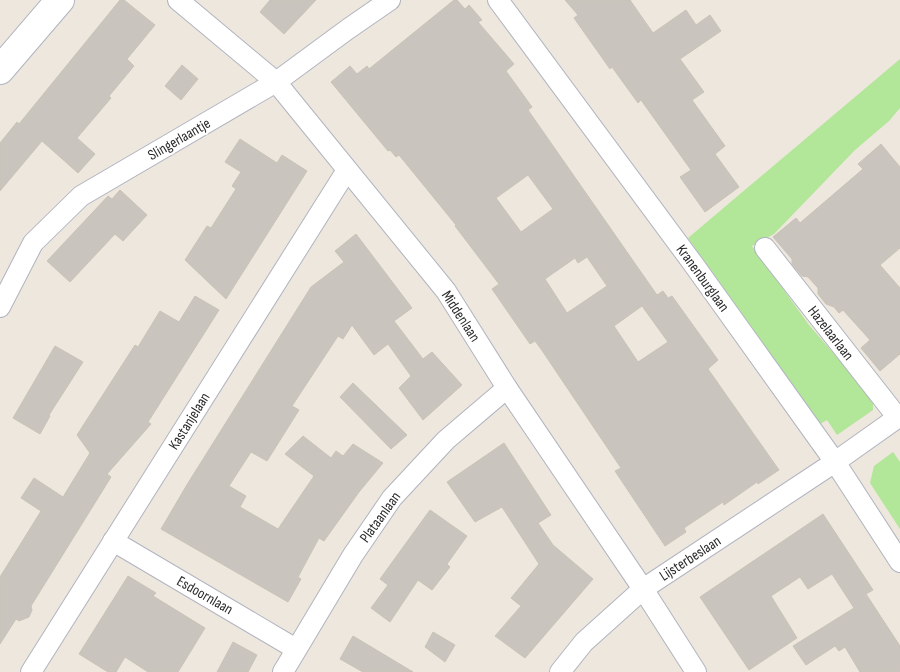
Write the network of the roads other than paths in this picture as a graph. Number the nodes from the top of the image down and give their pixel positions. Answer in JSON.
{"nodes":[{"id":1,"x":60,"y":0,"type":"edge"},
{"id":2,"x":178,"y":0,"type":"edge"},
{"id":3,"x":390,"y":0,"type":"edge"},
{"id":4,"x":498,"y":0,"type":"edge"},
{"id":5,"x":0,"y":70,"type":"edge"},
{"id":6,"x":276,"y":82,"type":"junction"},
{"id":7,"x":347,"y":170,"type":"junction"},
{"id":8,"x":765,"y":248,"type":"dead end"},
{"id":9,"x":0,"y":307,"type":"edge"},
{"id":10,"x":507,"y":388,"type":"junction"},
{"id":11,"x":899,"y":417,"type":"edge"},
{"id":12,"x":835,"y":462,"type":"junction"},
{"id":13,"x":113,"y":541,"type":"junction"},
{"id":14,"x":900,"y":562,"type":"edge"},
{"id":15,"x":643,"y":589,"type":"junction"},
{"id":16,"x":296,"y":648,"type":"junction"},
{"id":17,"x":288,"y":670,"type":"edge"},
{"id":18,"x":31,"y":672,"type":"edge"},
{"id":19,"x":560,"y":672,"type":"edge"},
{"id":20,"x":696,"y":672,"type":"edge"}],
"edges":[{"from":1,"to":5,"type":"main road"},
{"from":2,"to":6,"type":"street","name":"Middenlaan"},
{"from":3,"to":6,"type":"street","name":"Slingerlaantje"},
{"from":4,"to":12,"type":"street","name":"Kranenburglaan"},
{"from":6,"to":7,"type":"street","name":"Middenlaan"},
{"from":6,"to":9,"type":"street","name":"Slingerlaantje"},
{"from":7,"to":10,"type":"street","name":"Middenlaan"},
{"from":7,"to":13,"type":"street","name":"Kastanjelaan"},
{"from":8,"to":11,"type":"street","name":"Hazelaarlaan"},
{"from":10,"to":15,"type":"street","name":"Middenlaan"},
{"from":10,"to":16,"type":"street","name":"Plataanlaan"},
{"from":11,"to":12,"type":"street","name":"Hazelaarlaan"},
{"from":12,"to":14,"type":"street","name":"Kranenburglaan"},
{"from":12,"to":15,"type":"street","name":"Lijsterbeslaan"},
{"from":13,"to":16,"type":"street","name":"Esdoornlaan"},
{"from":13,"to":18,"type":"street","name":"Kastanjelaan"},
{"from":15,"to":19,"type":"street","name":"Lijsterbeslaan"},
{"from":15,"to":20,"type":"street","name":"Middenlaan"},
{"from":16,"to":17,"type":"street","name":"Plataanlaan"}]}
